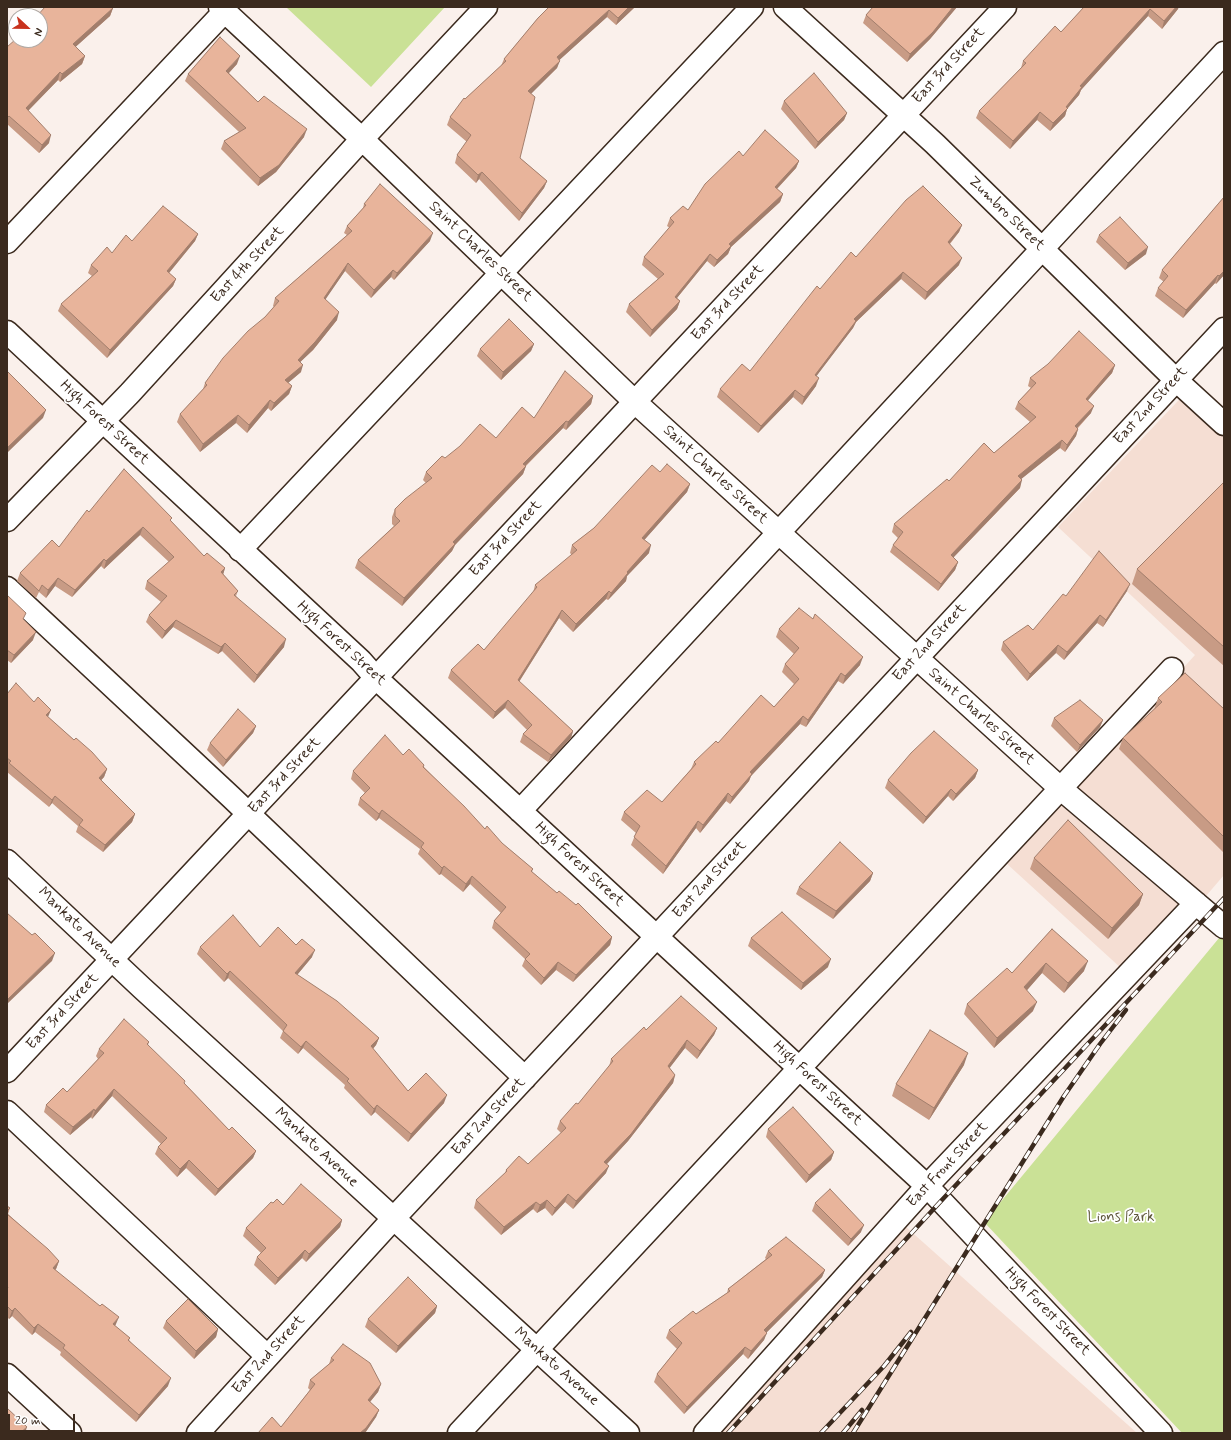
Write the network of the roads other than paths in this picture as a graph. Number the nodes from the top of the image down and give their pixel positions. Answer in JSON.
{"nodes":[{"id":1,"x":486,"y":7,"type":"edge"},
{"id":2,"x":752,"y":7,"type":"edge"},
{"id":3,"x":786,"y":7,"type":"edge"},
{"id":4,"x":1005,"y":7,"type":"edge"},
{"id":5,"x":222,"y":9,"type":"edge"},
{"id":6,"x":1224,"y":54,"type":"edge"},
{"id":7,"x":904,"y":115,"type":"junction"},
{"id":8,"x":362,"y":139,"type":"junction"},
{"id":9,"x":7,"y":242,"type":"edge"},
{"id":10,"x":1042,"y":248,"type":"junction"},
{"id":11,"x":501,"y":272,"type":"junction"},
{"id":12,"x":1224,"y":329,"type":"edge"},
{"id":13,"x":7,"y":332,"type":"edge"},
{"id":14,"x":1176,"y":380,"type":"junction"},
{"id":15,"x":635,"y":402,"type":"junction"},
{"id":16,"x":102,"y":421,"type":"junction"},
{"id":17,"x":1224,"y":424,"type":"edge"},
{"id":18,"x":7,"y":520,"type":"edge"},
{"id":19,"x":779,"y":533,"type":"junction"},
{"id":20,"x":240,"y":550,"type":"junction"},
{"id":21,"x":7,"y":588,"type":"edge"},
{"id":22,"x":916,"y":658,"type":"junction"},
{"id":23,"x":1172,"y":668,"type":"dead end"},
{"id":24,"x":376,"y":678,"type":"junction"},
{"id":25,"x":1060,"y":788,"type":"junction"},
{"id":26,"x":520,"y":811,"type":"junction"},
{"id":27,"x":249,"y":814,"type":"junction"},
{"id":28,"x":7,"y":861,"type":"edge"},
{"id":29,"x":1196,"y":903,"type":"junction"},
{"id":30,"x":1224,"y":926,"type":"edge"},
{"id":31,"x":657,"y":937,"type":"junction"},
{"id":32,"x":112,"y":960,"type":"junction"},
{"id":33,"x":799,"y":1068,"type":"junction"},
{"id":34,"x":7,"y":1071,"type":"edge"},
{"id":35,"x":526,"y":1078,"type":"junction"},
{"id":36,"x":7,"y":1112,"type":"edge"},
{"id":37,"x":928,"y":1186,"type":"junction"},
{"id":38,"x":393,"y":1219,"type":"junction"},
{"id":39,"x":536,"y":1350,"type":"junction"},
{"id":40,"x":267,"y":1356,"type":"junction"},
{"id":41,"x":7,"y":1375,"type":"edge"},
{"id":42,"x":70,"y":1433,"type":"edge"},
{"id":43,"x":198,"y":1433,"type":"edge"},
{"id":44,"x":459,"y":1433,"type":"edge"},
{"id":45,"x":628,"y":1433,"type":"edge"},
{"id":46,"x":705,"y":1433,"type":"edge"},
{"id":47,"x":1161,"y":1433,"type":"edge"}],
"edges":[{"from":1,"to":8,"type":"street","name":"East 4th Street"},
{"from":2,"to":11,"type":"street"},
{"from":3,"to":7,"type":"street","name":"Zumbro Street"},
{"from":4,"to":7,"type":"street","name":"East 3rd Street"},
{"from":5,"to":8,"type":"street","name":"Saint Charles Street"},
{"from":5,"to":9,"type":"street"},
{"from":6,"to":10,"type":"street"},
{"from":7,"to":10,"type":"street","name":"Zumbro Street"},
{"from":7,"to":15,"type":"street","name":"East 3rd Street"},
{"from":8,"to":11,"type":"street","name":"Saint Charles Street"},
{"from":8,"to":16,"type":"street","name":"East 4th Street"},
{"from":10,"to":14,"type":"street","name":"Zumbro Street"},
{"from":10,"to":19,"type":"street"},
{"from":11,"to":15,"type":"street","name":"Saint Charles Street"},
{"from":11,"to":20,"type":"street"},
{"from":12,"to":14,"type":"street","name":"East 2nd Street"},
{"from":13,"to":16,"type":"street","name":"High Forest Street"},
{"from":14,"to":17,"type":"street","name":"Zumbro Street"},
{"from":14,"to":22,"type":"street","name":"East 2nd Street"},
{"from":15,"to":19,"type":"street","name":"Saint Charles Street"},
{"from":15,"to":24,"type":"street","name":"East 3rd Street"},
{"from":16,"to":18,"type":"street","name":"East 4th Street"},
{"from":16,"to":20,"type":"street","name":"High Forest Street"},
{"from":19,"to":22,"type":"street","name":"Saint Charles Street"},
{"from":19,"to":26,"type":"street"},
{"from":20,"to":24,"type":"street","name":"High Forest Street"},
{"from":21,"to":27,"type":"street"},
{"from":22,"to":25,"type":"street","name":"Saint Charles Street"},
{"from":22,"to":31,"type":"street","name":"East 2nd Street"},
{"from":23,"to":25,"type":"street"},
{"from":24,"to":26,"type":"street","name":"High Forest Street"},
{"from":24,"to":27,"type":"street","name":"East 3rd Street"},
{"from":25,"to":29,"type":"street","name":"Saint Charles Street"},
{"from":25,"to":33,"type":"street"},
{"from":26,"to":31,"type":"street","name":"High Forest Street"},
{"from":27,"to":32,"type":"street","name":"East 3rd Street"},
{"from":27,"to":35,"type":"street"},
{"from":28,"to":32,"type":"street","name":"Mankato Avenue"},
{"from":29,"to":30,"type":"street","name":"Saint Charles Street"},
{"from":29,"to":37,"type":"street","name":"East Front Street"},
{"from":31,"to":33,"type":"street","name":"High Forest Street"},
{"from":31,"to":35,"type":"street","name":"East 2nd Street"},
{"from":32,"to":34,"type":"street","name":"East 3rd Street"},
{"from":32,"to":38,"type":"street","name":"Mankato Avenue"},
{"from":33,"to":37,"type":"street","name":"High Forest Street"},
{"from":33,"to":39,"type":"street"},
{"from":35,"to":38,"type":"street","name":"East 2nd Street"},
{"from":36,"to":40,"type":"street"},
{"from":37,"to":46,"type":"street","name":"East Front Street"},
{"from":37,"to":47,"type":"street","name":"High Forest Street"},
{"from":38,"to":39,"type":"street","name":"Mankato Avenue"},
{"from":38,"to":40,"type":"street","name":"East 2nd Street"},
{"from":39,"to":44,"type":"street"},
{"from":39,"to":45,"type":"street","name":"Mankato Avenue"},
{"from":40,"to":43,"type":"street","name":"East 2nd Street"},
{"from":41,"to":42,"type":"street"}]}
